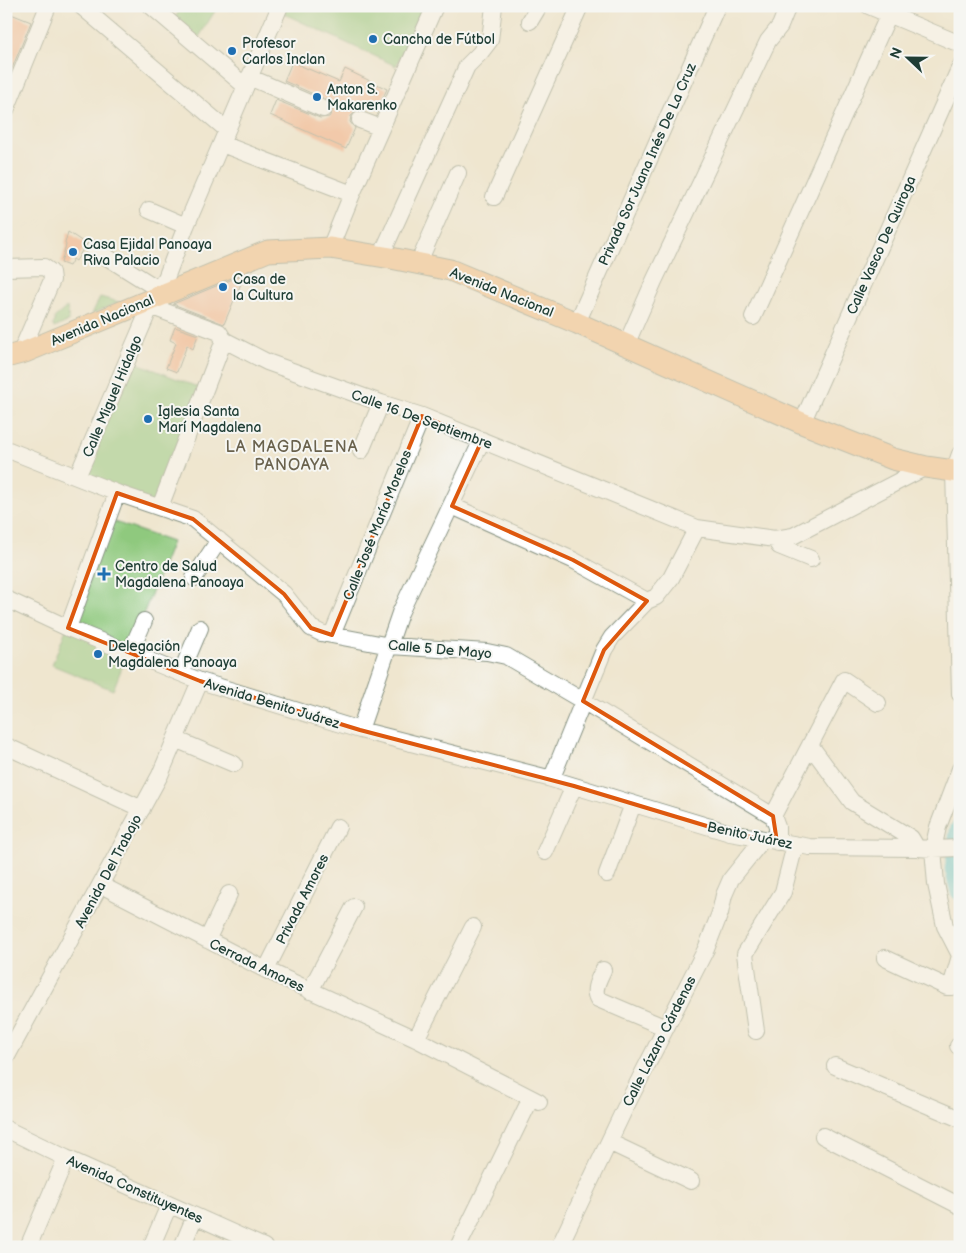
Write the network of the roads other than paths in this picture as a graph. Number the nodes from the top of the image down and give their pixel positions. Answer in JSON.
{"nodes":[{"id":1,"x":48,"y":6,"type":"edge"},
{"id":2,"x":81,"y":6,"type":"edge"},
{"id":3,"x":151,"y":6,"type":"edge"},
{"id":4,"x":280,"y":6,"type":"edge"},
{"id":5,"x":435,"y":6,"type":"edge"},
{"id":6,"x":494,"y":6,"type":"edge"},
{"id":7,"x":539,"y":6,"type":"edge"},
{"id":8,"x":580,"y":6,"type":"edge"},
{"id":9,"x":717,"y":6,"type":"edge"},
{"id":10,"x":788,"y":6,"type":"edge"},
{"id":11,"x":869,"y":6,"type":"edge"},
{"id":12,"x":888,"y":14,"type":"junction"},
{"id":13,"x":530,"y":21,"type":"dead end"},
{"id":14,"x":959,"y":41,"type":"edge"},
{"id":15,"x":960,"y":67,"type":"edge"},
{"id":16,"x":247,"y":82,"type":"junction"},
{"id":17,"x":323,"y":109,"type":"dead end"},
{"id":18,"x":6,"y":110,"type":"edge"},
{"id":19,"x":360,"y":120,"type":"dead end"},
{"id":20,"x":381,"y":128,"type":"junction"},
{"id":21,"x":225,"y":137,"type":"junction"},
{"id":22,"x":458,"y":173,"type":"dead end"},
{"id":23,"x":352,"y":194,"type":"junction"},
{"id":24,"x":494,"y":197,"type":"dead end"},
{"id":25,"x":149,"y":210,"type":"dead end"},
{"id":26,"x":186,"y":226,"type":"junction"},
{"id":27,"x":330,"y":248,"type":"junction"},
{"id":28,"x":94,"y":249,"type":"dead end"},
{"id":29,"x":381,"y":256,"type":"junction"},
{"id":30,"x":418,"y":264,"type":"junction"},
{"id":31,"x":6,"y":268,"type":"edge"},
{"id":32,"x":154,"y":298,"type":"junction"},
{"id":33,"x":753,"y":317,"type":"dead end"},
{"id":34,"x":577,"y":323,"type":"junction"},
{"id":35,"x":224,"y":340,"type":"junction"},
{"id":36,"x":626,"y":344,"type":"junction"},
{"id":37,"x":14,"y":354,"type":"edge"},
{"id":38,"x":381,"y":404,"type":"junction"},
{"id":39,"x":422,"y":416,"type":"junction"},
{"id":40,"x":802,"y":423,"type":"junction"},
{"id":41,"x":482,"y":440,"type":"junction"},
{"id":42,"x":6,"y":449,"type":"edge"},
{"id":43,"x":361,"y":451,"type":"dead end"},
{"id":44,"x":958,"y":466,"type":"edge"},
{"id":45,"x":926,"y":467,"type":"junction"},
{"id":46,"x":77,"y":477,"type":"junction"},
{"id":47,"x":117,"y":493,"type":"junction"},
{"id":48,"x":452,"y":506,"type":"junction"},
{"id":49,"x":160,"y":507,"type":"junction"},
{"id":50,"x":697,"y":528,"type":"junction"},
{"id":51,"x":775,"y":539,"type":"junction"},
{"id":52,"x":219,"y":540,"type":"junction"},
{"id":53,"x":811,"y":559,"type":"dead end"},
{"id":54,"x":194,"y":578,"type":"dead end"},
{"id":55,"x":6,"y":599,"type":"edge"},
{"id":56,"x":647,"y":601,"type":"junction"},
{"id":57,"x":144,"y":621,"type":"dead end"},
{"id":58,"x":68,"y":628,"type":"junction"},
{"id":59,"x":200,"y":628,"type":"dead end"},
{"id":60,"x":332,"y":635,"type":"junction"},
{"id":61,"x":390,"y":646,"type":"junction"},
{"id":62,"x":130,"y":653,"type":"junction"},
{"id":63,"x":182,"y":673,"type":"junction"},
{"id":64,"x":200,"y":680,"type":"junction"},
{"id":65,"x":959,"y":689,"type":"edge"},
{"id":66,"x":960,"y":694,"type":"edge"},
{"id":67,"x":583,"y":700,"type":"junction"},
{"id":68,"x":878,"y":703,"type":"dead end"},
{"id":69,"x":360,"y":730,"type":"junction"},
{"id":70,"x":175,"y":739,"type":"junction"},
{"id":71,"x":810,"y":745,"type":"junction"},
{"id":72,"x":6,"y":746,"type":"edge"},
{"id":73,"x":234,"y":764,"type":"dead end"},
{"id":74,"x":960,"y":769,"type":"edge"},
{"id":75,"x":548,"y":778,"type":"junction"},
{"id":76,"x":574,"y":786,"type":"junction"},
{"id":77,"x":633,"y":804,"type":"junction"},
{"id":78,"x":142,"y":809,"type":"junction"},
{"id":79,"x":773,"y":816,"type":"junction"},
{"id":80,"x":338,"y":827,"type":"dead end"},
{"id":81,"x":770,"y":840,"type":"junction"},
{"id":82,"x":795,"y":845,"type":"junction"},
{"id":83,"x":917,"y":848,"type":"junction"},
{"id":84,"x":946,"y":849,"type":"edge"},
{"id":85,"x":546,"y":852,"type":"dead end"},
{"id":86,"x":608,"y":874,"type":"dead end"},
{"id":87,"x":101,"y":885,"type":"junction"},
{"id":88,"x":229,"y":894,"type":"dead end"},
{"id":89,"x":354,"y":907,"type":"dead end"},
{"id":90,"x":473,"y":927,"type":"dead end"},
{"id":91,"x":207,"y":940,"type":"junction"},
{"id":92,"x":960,"y":955,"type":"edge"},
{"id":93,"x":885,"y":958,"type":"dead end"},
{"id":94,"x":266,"y":970,"type":"junction"},
{"id":95,"x":603,"y":970,"type":"dead end"},
{"id":96,"x":310,"y":991,"type":"junction"},
{"id":97,"x":666,"y":1028,"type":"junction"},
{"id":98,"x":756,"y":1032,"type":"dead end"},
{"id":99,"x":416,"y":1039,"type":"junction"},
{"id":100,"x":6,"y":1058,"type":"edge"},
{"id":101,"x":835,"y":1066,"type":"dead end"},
{"id":102,"x":960,"y":1118,"type":"edge"},
{"id":103,"x":6,"y":1129,"type":"edge"},
{"id":104,"x":823,"y":1136,"type":"dead end"},
{"id":105,"x":608,"y":1142,"type":"junction"},
{"id":106,"x":66,"y":1158,"type":"junction"},
{"id":107,"x":691,"y":1181,"type":"dead end"},
{"id":108,"x":169,"y":1205,"type":"junction"},
{"id":109,"x":960,"y":1206,"type":"edge"},
{"id":110,"x":195,"y":1216,"type":"junction"},
{"id":111,"x":256,"y":1245,"type":"edge"},
{"id":112,"x":28,"y":1247,"type":"edge"},
{"id":113,"x":151,"y":1247,"type":"edge"},
{"id":114,"x":182,"y":1247,"type":"edge"},
{"id":115,"x":458,"y":1247,"type":"edge"},
{"id":116,"x":559,"y":1247,"type":"edge"}],
"edges":[{"from":1,"to":18,"type":"street"},
{"from":2,"to":21,"type":"street"},
{"from":3,"to":16,"type":"street"},
{"from":4,"to":16,"type":"street","name":"Calle Miguel Hidalgo"},
{"from":5,"to":20,"type":"street"},
{"from":6,"to":29,"type":"street"},
{"from":7,"to":13,"type":"street"},
{"from":8,"to":24,"type":"street"},
{"from":9,"to":34,"type":"street","name":"Privada Sor Juana Inés De La Cruz"},
{"from":10,"to":36,"type":"street"},
{"from":11,"to":12,"type":"street"},
{"from":12,"to":14,"type":"street"},
{"from":12,"to":33,"type":"street"},
{"from":15,"to":40,"type":"street","name":"Calle Vasco De Quiroga"},
{"from":16,"to":17,"type":"street"},
{"from":16,"to":21,"type":"street","name":"Calle Miguel Hidalgo"},
{"from":19,"to":20,"type":"street"},
{"from":20,"to":23,"type":"street"},
{"from":21,"to":23,"type":"street"},
{"from":21,"to":26,"type":"street","name":"Calle Miguel Hidalgo"},
{"from":22,"to":30,"type":"street"},
{"from":23,"to":27,"type":"street"},
{"from":25,"to":26,"type":"street"},
{"from":26,"to":32,"type":"street","name":"Calle Miguel Hidalgo"},
{"from":27,"to":29,"type":"main road","name":"Avenida Nacional"},
{"from":27,"to":32,"type":"main road","name":"Avenida Nacional"},
{"from":28,"to":32,"type":"street","name":"Calle 16 De Septiembre"},
{"from":29,"to":30,"type":"main road","name":"Avenida Nacional"},
{"from":30,"to":34,"type":"main road","name":"Avenida Nacional"},
{"from":31,"to":37,"type":"street"},
{"from":32,"to":35,"type":"street","name":"Calle 16 De Septiembre"},
{"from":32,"to":37,"type":"main road","name":"Avenida Nacional"},
{"from":32,"to":46,"type":"street","name":"Calle Miguel Hidalgo"},
{"from":34,"to":36,"type":"main road","name":"Avenida Nacional"},
{"from":35,"to":38,"type":"street","name":"Calle 16 De Septiembre"},
{"from":35,"to":49,"type":"street"},
{"from":36,"to":40,"type":"main road","name":"Avenida Nacional"},
{"from":38,"to":39,"type":"street","name":"Calle 16 De Septiembre"},
{"from":38,"to":43,"type":"street"},
{"from":39,"to":41,"type":"street","name":"Calle 16 De Septiembre"},
{"from":39,"to":60,"type":"street","name":"Calle José María Morelos"},
{"from":40,"to":45,"type":"main road","name":"Avenida Nacional"},
{"from":41,"to":48,"type":"street"},
{"from":41,"to":50,"type":"street","name":"Calle 16 De Septiembre"},
{"from":42,"to":46,"type":"street"},
{"from":44,"to":45,"type":"main road","name":"Avenida Nacional"},
{"from":44,"to":65,"type":"street"},
{"from":45,"to":51,"type":"street"},
{"from":46,"to":47,"type":"street"},
{"from":47,"to":49,"type":"street","name":"Calle 5 De Mayo"},
{"from":47,"to":58,"type":"street"},
{"from":48,"to":56,"type":"street"},
{"from":48,"to":61,"type":"street"},
{"from":49,"to":52,"type":"street","name":"Calle 5 De Mayo"},
{"from":50,"to":51,"type":"street","name":"Calle 16 De Septiembre"},
{"from":50,"to":56,"type":"street"},
{"from":51,"to":53,"type":"street"},
{"from":52,"to":54,"type":"street"},
{"from":52,"to":60,"type":"street","name":"Calle 5 De Mayo"},
{"from":55,"to":58,"type":"street","name":"Avenida Benito Juárez"},
{"from":56,"to":67,"type":"street"},
{"from":57,"to":62,"type":"street"},
{"from":58,"to":62,"type":"street","name":"Avenida Benito Juárez"},
{"from":59,"to":63,"type":"street"},
{"from":60,"to":61,"type":"street","name":"Calle 5 De Mayo"},
{"from":61,"to":67,"type":"street","name":"Calle 5 De Mayo"},
{"from":61,"to":69,"type":"street"},
{"from":62,"to":63,"type":"street","name":"Avenida Benito Juárez"},
{"from":63,"to":64,"type":"street","name":"Avenida Benito Juárez"},
{"from":64,"to":69,"type":"street","name":"Avenida Benito Juárez"},
{"from":64,"to":70,"type":"street","name":"Avenida Del Trabajo"},
{"from":65,"to":66,"type":"street"},
{"from":67,"to":75,"type":"street"},
{"from":67,"to":79,"type":"street","name":"Calle 5 De Mayo"},
{"from":68,"to":71,"type":"street"},
{"from":69,"to":75,"type":"street","name":"Avenida Benito Juárez"},
{"from":70,"to":73,"type":"street"},
{"from":70,"to":78,"type":"street","name":"Avenida Del Trabajo"},
{"from":71,"to":79,"type":"street"},
{"from":71,"to":83,"type":"street"},
{"from":72,"to":78,"type":"street"},
{"from":74,"to":84,"type":"street"},
{"from":75,"to":76,"type":"street","name":"Benito Juárez"},
{"from":76,"to":77,"type":"street","name":"Benito Juárez"},
{"from":76,"to":85,"type":"street"},
{"from":77,"to":81,"type":"street","name":"Benito Juárez"},
{"from":77,"to":86,"type":"street"},
{"from":78,"to":87,"type":"street","name":"Avenida Del Trabajo"},
{"from":79,"to":81,"type":"street"},
{"from":80,"to":94,"type":"street","name":"Privada Amores"},
{"from":81,"to":82,"type":"street","name":"Benito Juárez"},
{"from":81,"to":97,"type":"street","name":"Calle Lázaro Cárdenas"},
{"from":82,"to":83,"type":"street","name":"Benito Juárez"},
{"from":82,"to":98,"type":"street"},
{"from":83,"to":84,"type":"street","name":"Benito Juárez"},
{"from":84,"to":92,"type":"street"},
{"from":87,"to":91,"type":"street","name":"Cerrada Amores"},
{"from":87,"to":100,"type":"street","name":"Avenida Del Trabajo"},
{"from":88,"to":91,"type":"street"},
{"from":89,"to":96,"type":"street"},
{"from":90,"to":99,"type":"street"},
{"from":91,"to":94,"type":"street","name":"Cerrada Amores"},
{"from":92,"to":93,"type":"street"},
{"from":94,"to":96,"type":"street","name":"Cerrada Amores"},
{"from":95,"to":97,"type":"street"},
{"from":96,"to":99,"type":"street","name":"Cerrada Amores"},
{"from":97,"to":105,"type":"street","name":"Calle Lázaro Cárdenas"},
{"from":99,"to":115,"type":"street","name":"Cerrada Amores"},
{"from":101,"to":102,"type":"street"},
{"from":103,"to":106,"type":"street","name":"Avenida Constituyentes"},
{"from":104,"to":109,"type":"street"},
{"from":105,"to":107,"type":"street"},
{"from":105,"to":116,"type":"street","name":"Calle Lázaro Cárdenas"},
{"from":106,"to":108,"type":"street","name":"Avenida Constituyentes"},
{"from":106,"to":112,"type":"street"},
{"from":108,"to":110,"type":"street","name":"Avenida Constituyentes"},
{"from":108,"to":113,"type":"street"},
{"from":110,"to":111,"type":"street","name":"Avenida Constituyentes"},
{"from":110,"to":114,"type":"street"}]}
